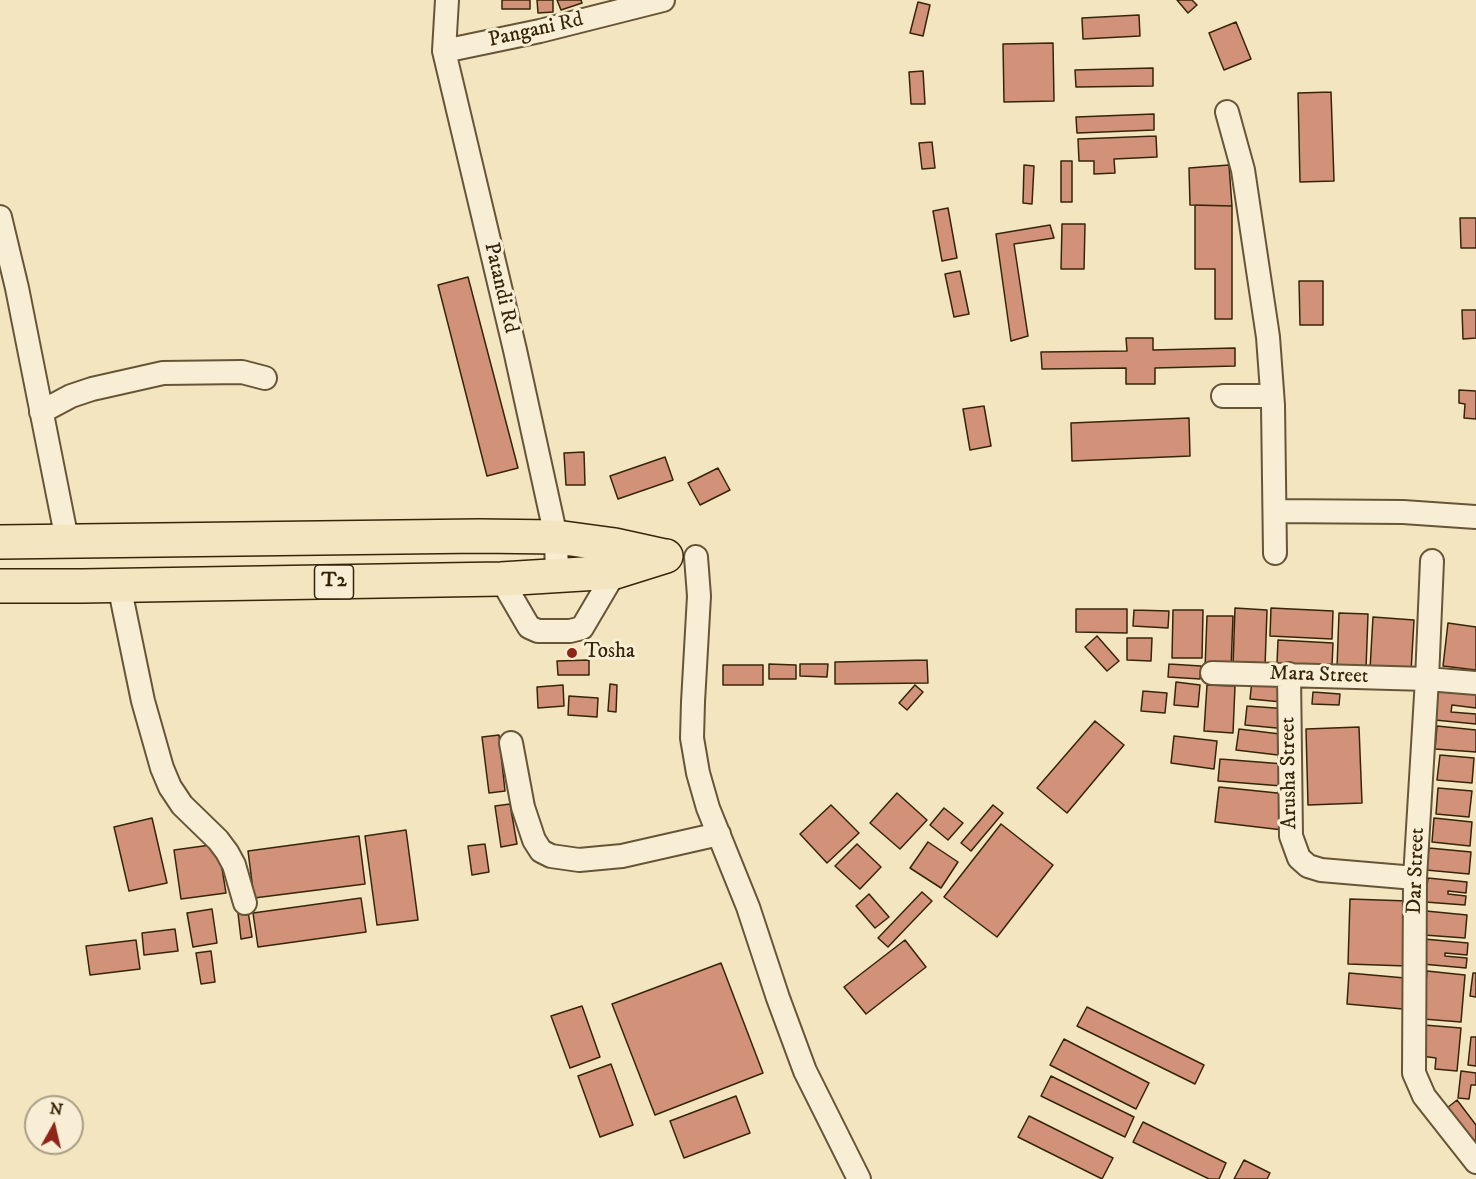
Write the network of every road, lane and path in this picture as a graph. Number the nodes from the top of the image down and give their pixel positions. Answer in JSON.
{"nodes":[{"id":1,"x":447,"y":0,"type":"edge"},
{"id":2,"x":663,"y":0,"type":"edge"},
{"id":3,"x":444,"y":51,"type":"junction"},
{"id":4,"x":1227,"y":112,"type":"dead end"},
{"id":5,"x":0,"y":217,"type":"edge"},
{"id":6,"x":265,"y":378,"type":"dead end"},
{"id":7,"x":1223,"y":396,"type":"dead end"},
{"id":8,"x":1272,"y":396,"type":"junction"},
{"id":9,"x":41,"y":412,"type":"junction"},
{"id":10,"x":1275,"y":511,"type":"junction"},
{"id":11,"x":1476,"y":517,"type":"edge"},
{"id":12,"x":556,"y":537,"type":"junction"},
{"id":13,"x":67,"y":540,"type":"junction"},
{"id":14,"x":0,"y":542,"type":"edge"},
{"id":15,"x":1275,"y":553,"type":"dead end"},
{"id":16,"x":696,"y":556,"type":"dead end"},
{"id":17,"x":1432,"y":561,"type":"dead end"},
{"id":18,"x":615,"y":572,"type":"junction"},
{"id":19,"x":557,"y":576,"type":"junction"},
{"id":20,"x":501,"y":579,"type":"junction"},
{"id":21,"x":119,"y":585,"type":"junction"},
{"id":22,"x":0,"y":586,"type":"edge"},
{"id":23,"x":1212,"y":673,"type":"dead end"},
{"id":24,"x":1289,"y":674,"type":"junction"},
{"id":25,"x":1427,"y":679,"type":"junction"},
{"id":26,"x":1476,"y":683,"type":"edge"},
{"id":27,"x":511,"y":743,"type":"dead end"},
{"id":28,"x":719,"y":834,"type":"junction"},
{"id":29,"x":1415,"y":878,"type":"junction"},
{"id":30,"x":245,"y":903,"type":"dead end"},
{"id":31,"x":1476,"y":1162,"type":"edge"},
{"id":32,"x":859,"y":1179,"type":"edge"}],
"edges":[{"from":1,"to":3,"type":"street","name":"Patandi Rd"},
{"from":2,"to":3,"type":"street","name":"Pangani Rd"},
{"from":3,"to":12,"type":"street","name":"Patandi Rd"},
{"from":4,"to":8,"type":"street"},
{"from":5,"to":9,"type":"street"},
{"from":6,"to":9,"type":"street"},
{"from":7,"to":8,"type":"street"},
{"from":8,"to":10,"type":"street"},
{"from":9,"to":13,"type":"street"},
{"from":10,"to":11,"type":"street"},
{"from":10,"to":15,"type":"street"},
{"from":12,"to":13,"type":"highway","number":"T2"},
{"from":12,"to":18,"type":"highway","number":"T2"},
{"from":12,"to":19,"type":"street","name":"Patandi Rd"},
{"from":13,"to":14,"type":"highway","number":"T2"},
{"from":16,"to":28,"type":"street"},
{"from":17,"to":25,"type":"street","name":"Dar Street"},
{"from":18,"to":19,"type":"highway","number":"T2"},
{"from":18,"to":20,"type":"street"},
{"from":19,"to":20,"type":"highway","number":"T2"},
{"from":20,"to":21,"type":"highway","number":"T2"},
{"from":21,"to":22,"type":"highway","number":"T2"},
{"from":21,"to":30,"type":"street"},
{"from":23,"to":24,"type":"street","name":"Mara Street"},
{"from":24,"to":25,"type":"street","name":"Mara Street"},
{"from":24,"to":29,"type":"street","name":"Arusha Street"},
{"from":25,"to":26,"type":"street","name":"Mara Street"},
{"from":25,"to":29,"type":"street","name":"Dar Street"},
{"from":27,"to":28,"type":"street"},
{"from":28,"to":32,"type":"street"},
{"from":29,"to":31,"type":"street","name":"Dar Street"}]}
